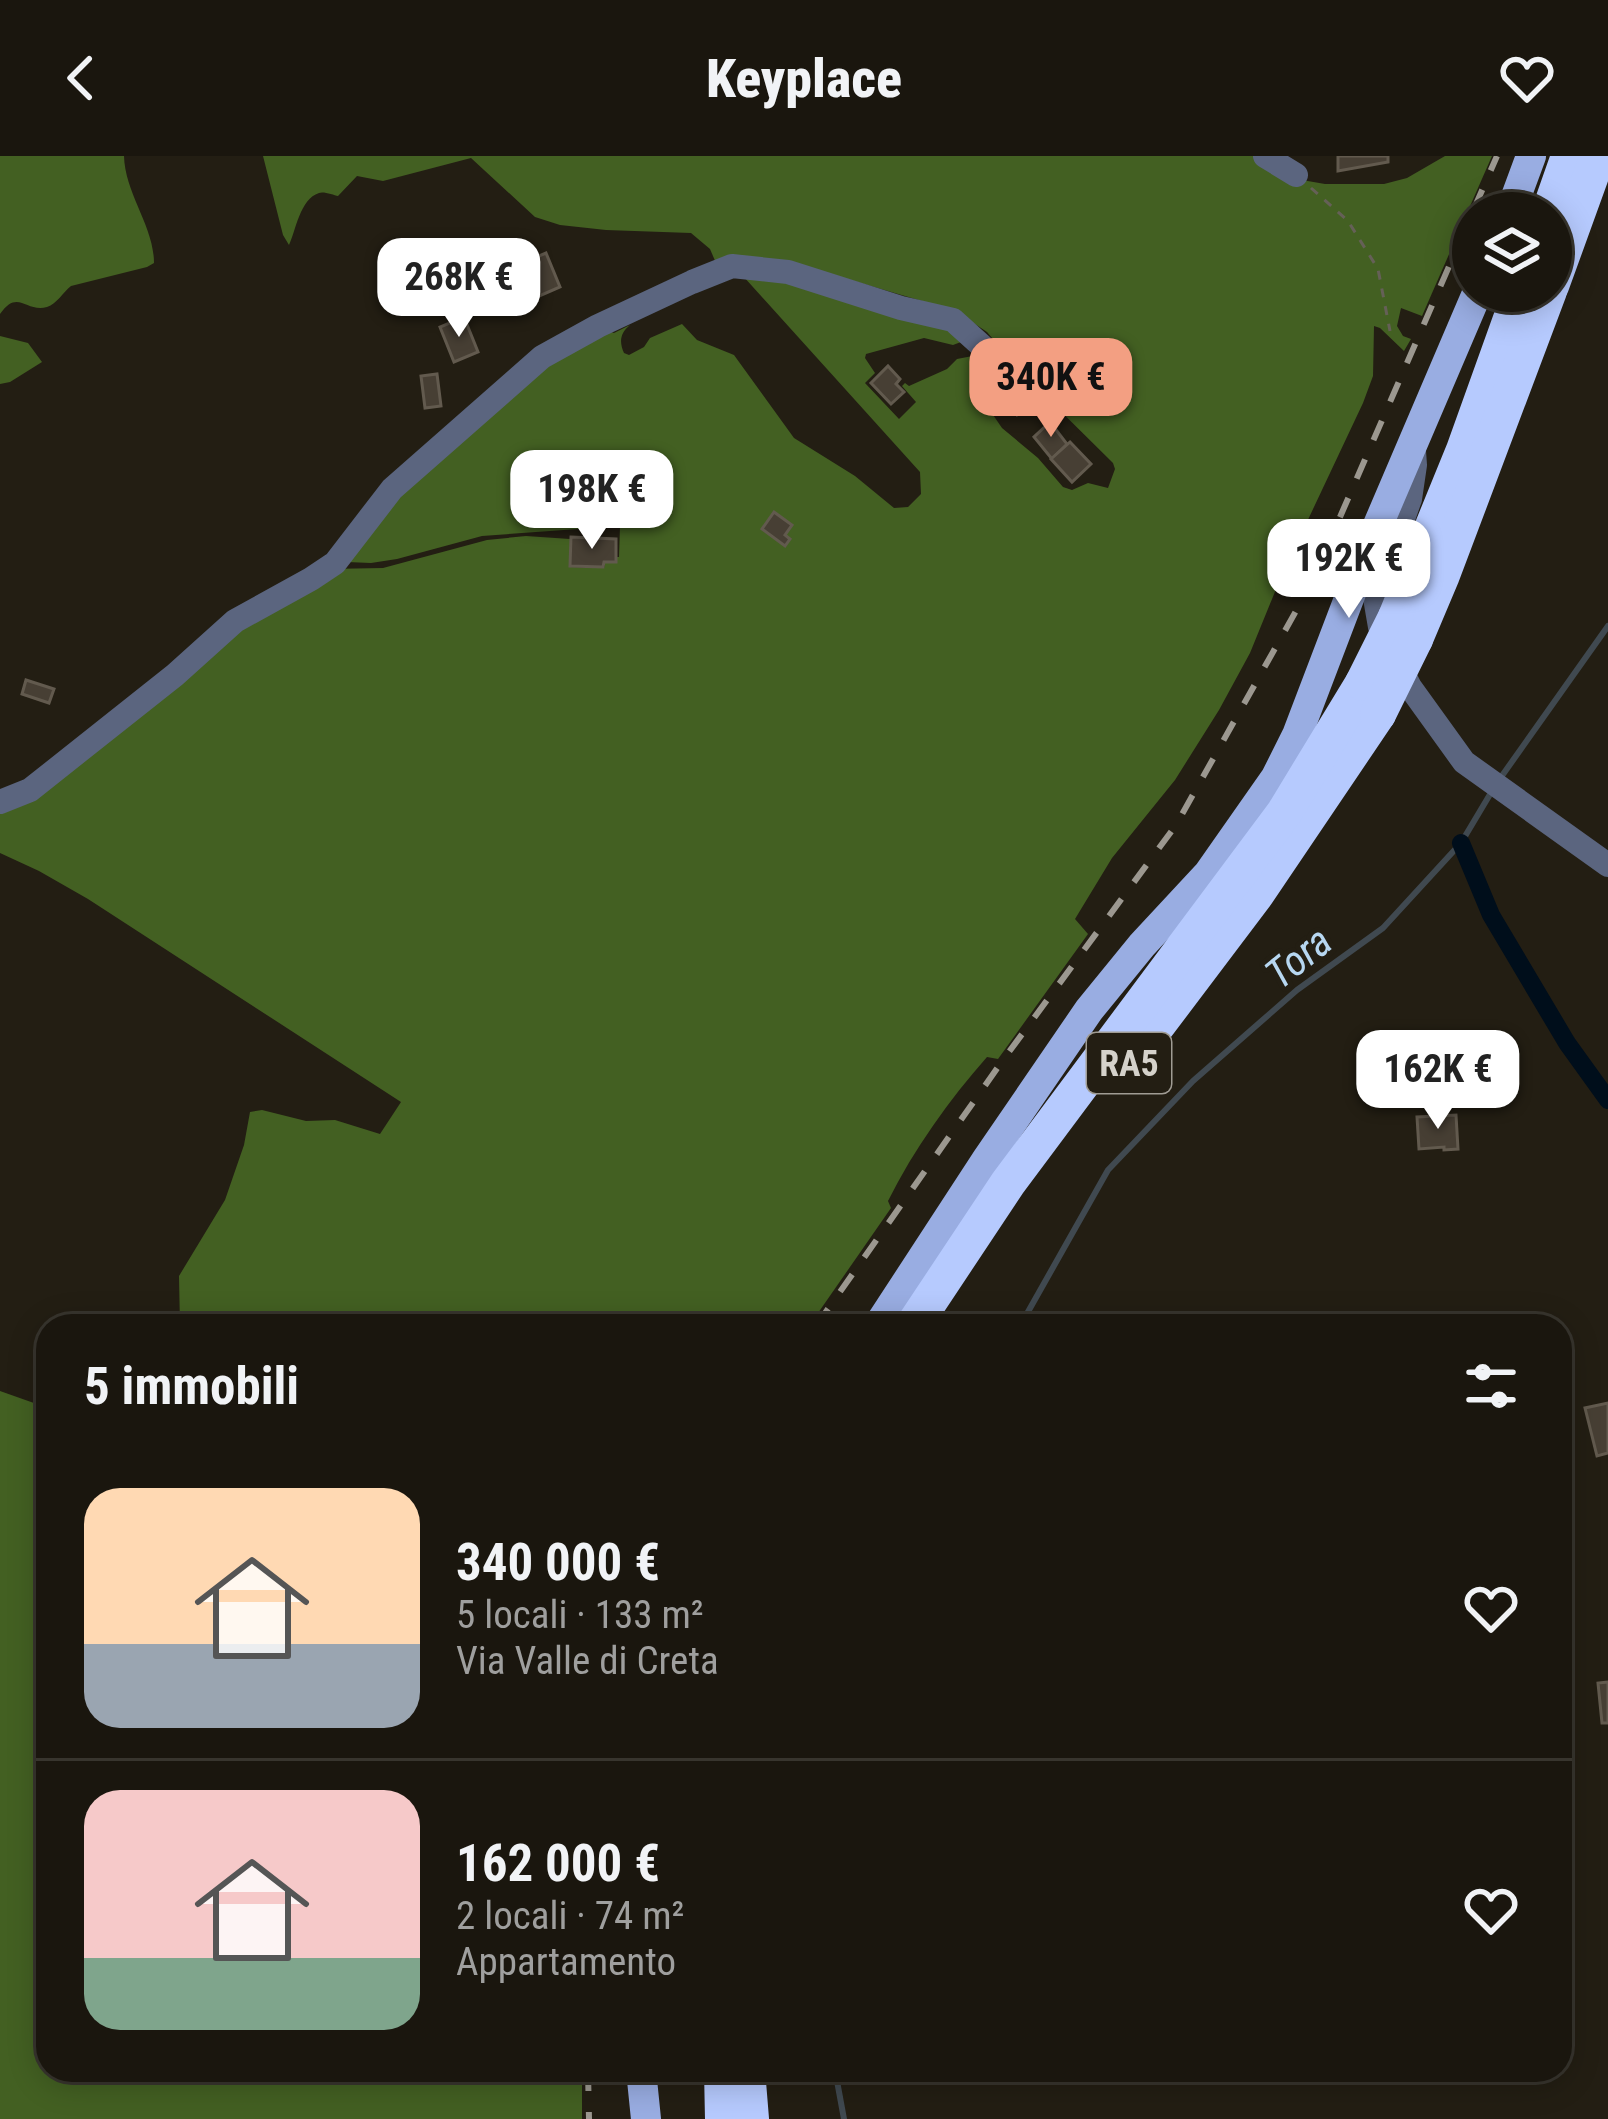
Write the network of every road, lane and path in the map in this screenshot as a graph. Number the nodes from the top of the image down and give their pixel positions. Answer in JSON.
{"nodes":[{"id":1,"x":1265,"y":156,"type":"edge"},
{"id":2,"x":1531,"y":156,"type":"edge"},
{"id":3,"x":1570,"y":156,"type":"edge"},
{"id":4,"x":1598,"y":156,"type":"edge"},
{"id":5,"x":1296,"y":175,"type":"joint"},
{"id":6,"x":1518,"y":192,"type":"edge"},
{"id":7,"x":1557,"y":192,"type":"edge"},
{"id":8,"x":1572,"y":228,"type":"edge"},
{"id":9,"x":1469,"y":312,"type":"edge"},
{"id":10,"x":1513,"y":312,"type":"edge"},
{"id":11,"x":1540,"y":312,"type":"edge"},
{"id":12,"x":1390,"y":331,"type":"dead end"},
{"id":13,"x":994,"y":357,"type":"dead end"},
{"id":14,"x":1413,"y":440,"type":"junction"},
{"id":15,"x":1406,"y":628,"type":"junction"},
{"id":16,"x":1371,"y":699,"type":"junction"},
{"id":17,"x":0,"y":802,"type":"edge"},
{"id":18,"x":1608,"y":865,"type":"edge"},
{"id":19,"x":886,"y":1314,"type":"edge"},
{"id":20,"x":922,"y":1314,"type":"edge"},
{"id":21,"x":949,"y":1314,"type":"edge"},
{"id":22,"x":642,"y":2082,"type":"edge"},
{"id":23,"x":722,"y":2082,"type":"edge"},
{"id":24,"x":748,"y":2082,"type":"edge"},
{"id":25,"x":646,"y":2119,"type":"edge"},
{"id":26,"x":723,"y":2119,"type":"edge"},
{"id":27,"x":751,"y":2119,"type":"edge"}],
"edges":[{"from":1,"to":5,"type":"street"},
{"from":2,"to":6,"type":"main road"},
{"from":3,"to":7,"type":"highway"},
{"from":4,"to":8,"type":"highway","number":"RA5"},
{"from":5,"to":12,"type":"path"},
{"from":9,"to":14,"type":"main road"},
{"from":10,"to":15,"type":"highway","number":"RA5"},
{"from":11,"to":15,"type":"highway","number":"RA5"},
{"from":13,"to":17,"type":"street"},
{"from":14,"to":18,"type":"street"},
{"from":14,"to":19,"type":"main road"},
{"from":15,"to":16,"type":"highway","number":"RA5","bridge":true},
{"from":16,"to":20,"type":"highway","number":"RA5"},
{"from":16,"to":21,"type":"highway","number":"RA5"},
{"from":22,"to":25,"type":"main road"},
{"from":23,"to":26,"type":"highway"},
{"from":24,"to":27,"type":"highway"}]}
